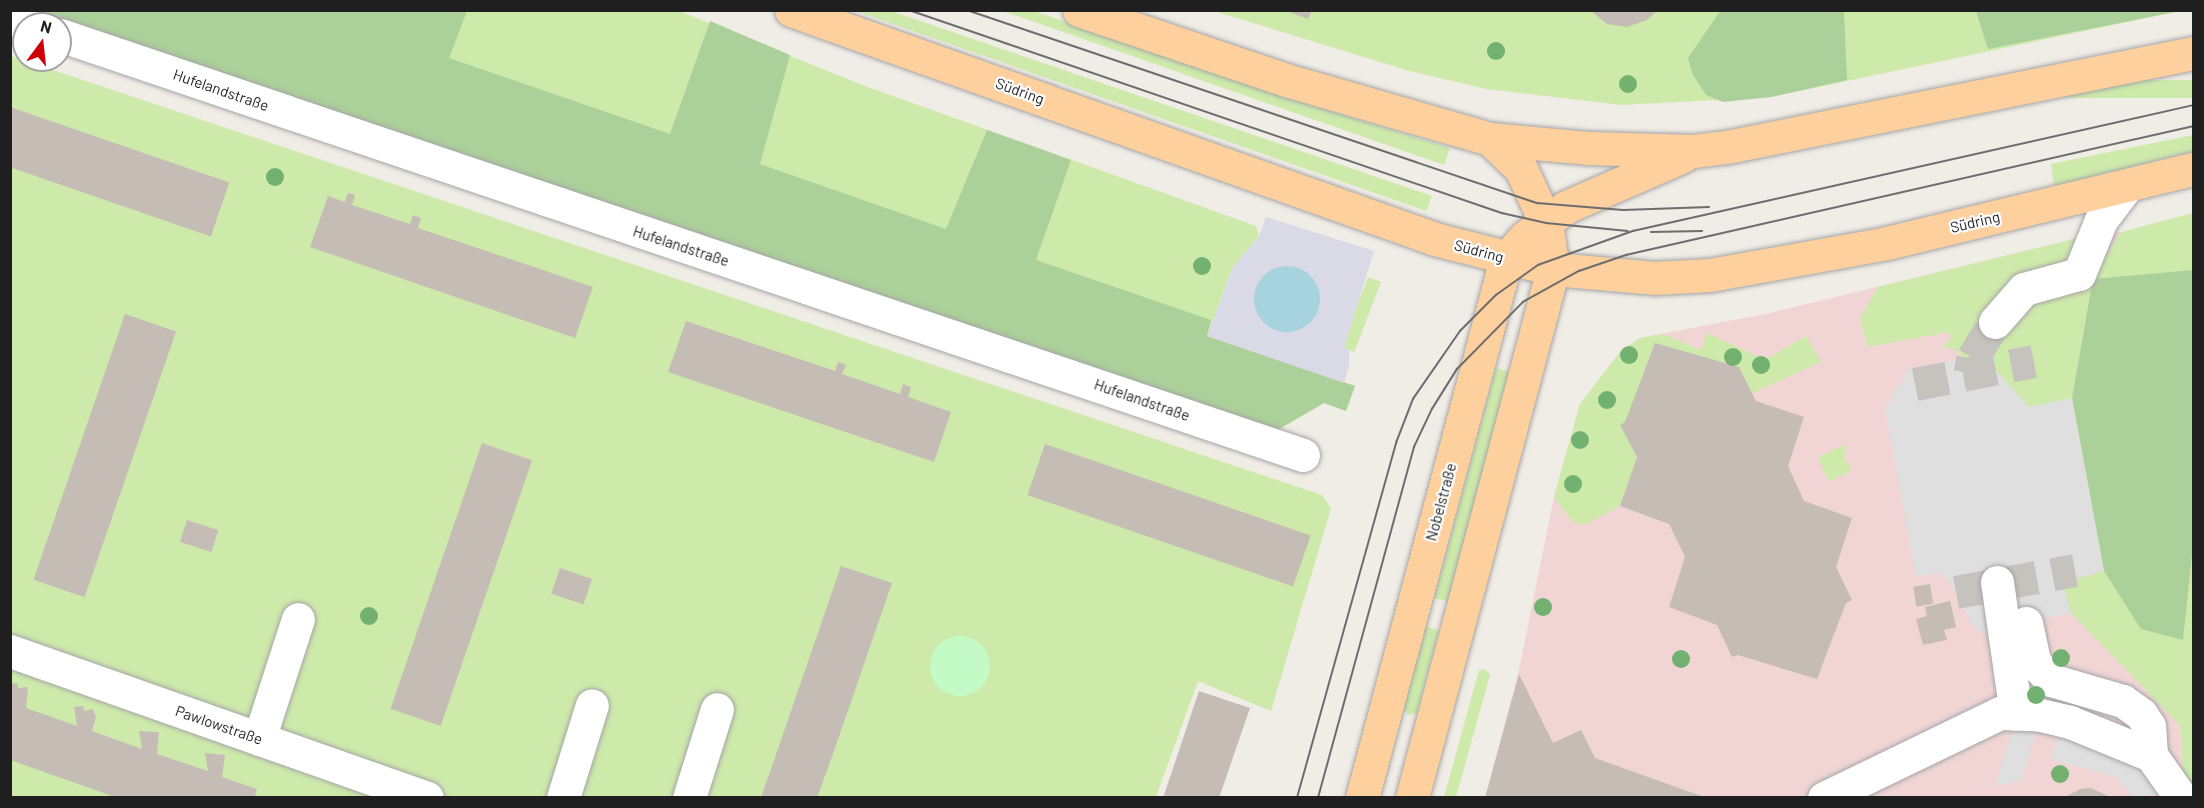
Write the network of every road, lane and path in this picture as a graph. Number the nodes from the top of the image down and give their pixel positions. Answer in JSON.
{"nodes":[{"id":1,"x":791,"y":10,"type":"edge"},
{"id":2,"x":1079,"y":10,"type":"edge"},
{"id":3,"x":72,"y":39,"type":"edge"},
{"id":4,"x":2193,"y":53,"type":"edge"},
{"id":5,"x":1490,"y":139,"type":"junction"},
{"id":6,"x":1693,"y":152,"type":"junction"},
{"id":7,"x":2193,"y":170,"type":"edge"},
{"id":8,"x":2127,"y":186,"type":"junction"},
{"id":9,"x":1546,"y":223,"type":"junction"},
{"id":10,"x":1506,"y":259,"type":"junction"},
{"id":11,"x":1553,"y":269,"type":"junction"},
{"id":12,"x":1995,"y":322,"type":"tunnel mouth"},
{"id":13,"x":1304,"y":455,"type":"dead end"},
{"id":14,"x":1986,"y":584,"type":"dead end"},
{"id":15,"x":298,"y":619,"type":"dead end"},
{"id":16,"x":2026,"y":623,"type":"dead end"},
{"id":17,"x":10,"y":651,"type":"edge"},
{"id":18,"x":592,"y":705,"type":"dead end"},
{"id":19,"x":717,"y":709,"type":"dead end"},
{"id":20,"x":2008,"y":713,"type":"junction"},
{"id":21,"x":259,"y":739,"type":"junction"},
{"id":22,"x":2151,"y":755,"type":"junction"},
{"id":23,"x":427,"y":798,"type":"edge"},
{"id":24,"x":563,"y":798,"type":"edge"},
{"id":25,"x":689,"y":798,"type":"edge"},
{"id":26,"x":1362,"y":798,"type":"edge"},
{"id":27,"x":1412,"y":798,"type":"edge"},
{"id":28,"x":1824,"y":798,"type":"edge"},
{"id":29,"x":2181,"y":798,"type":"edge"}],
"edges":[{"from":1,"to":10,"type":"main road","name":"Südring"},
{"from":2,"to":5,"type":"main road"},
{"from":3,"to":13,"type":"street","name":"Hufelandstraße"},
{"from":4,"to":6,"type":"main road"},
{"from":5,"to":6,"type":"main road"},
{"from":5,"to":9,"type":"main road"},
{"from":6,"to":9,"type":"main road","name":"Nobelstraße"},
{"from":7,"to":8,"type":"main road","name":"Südring"},
{"from":8,"to":11,"type":"main road","name":"Südring"},
{"from":8,"to":12,"type":"street"},
{"from":9,"to":10,"type":"main road","name":"Nobelstraße"},
{"from":9,"to":11,"type":"main road"},
{"from":10,"to":11,"type":"main road","name":"Südring"},
{"from":10,"to":26,"type":"main road","name":"Nobelstraße"},
{"from":11,"to":27,"type":"main road"},
{"from":14,"to":20,"type":"street"},
{"from":15,"to":21,"type":"street"},
{"from":16,"to":22,"type":"street"},
{"from":17,"to":21,"type":"street","name":"Pawlowstraße"},
{"from":18,"to":24,"type":"street"},
{"from":19,"to":25,"type":"street"},
{"from":20,"to":22,"type":"street"},
{"from":20,"to":28,"type":"street"},
{"from":21,"to":23,"type":"street","name":"Pawlowstraße"},
{"from":22,"to":29,"type":"street"}]}
